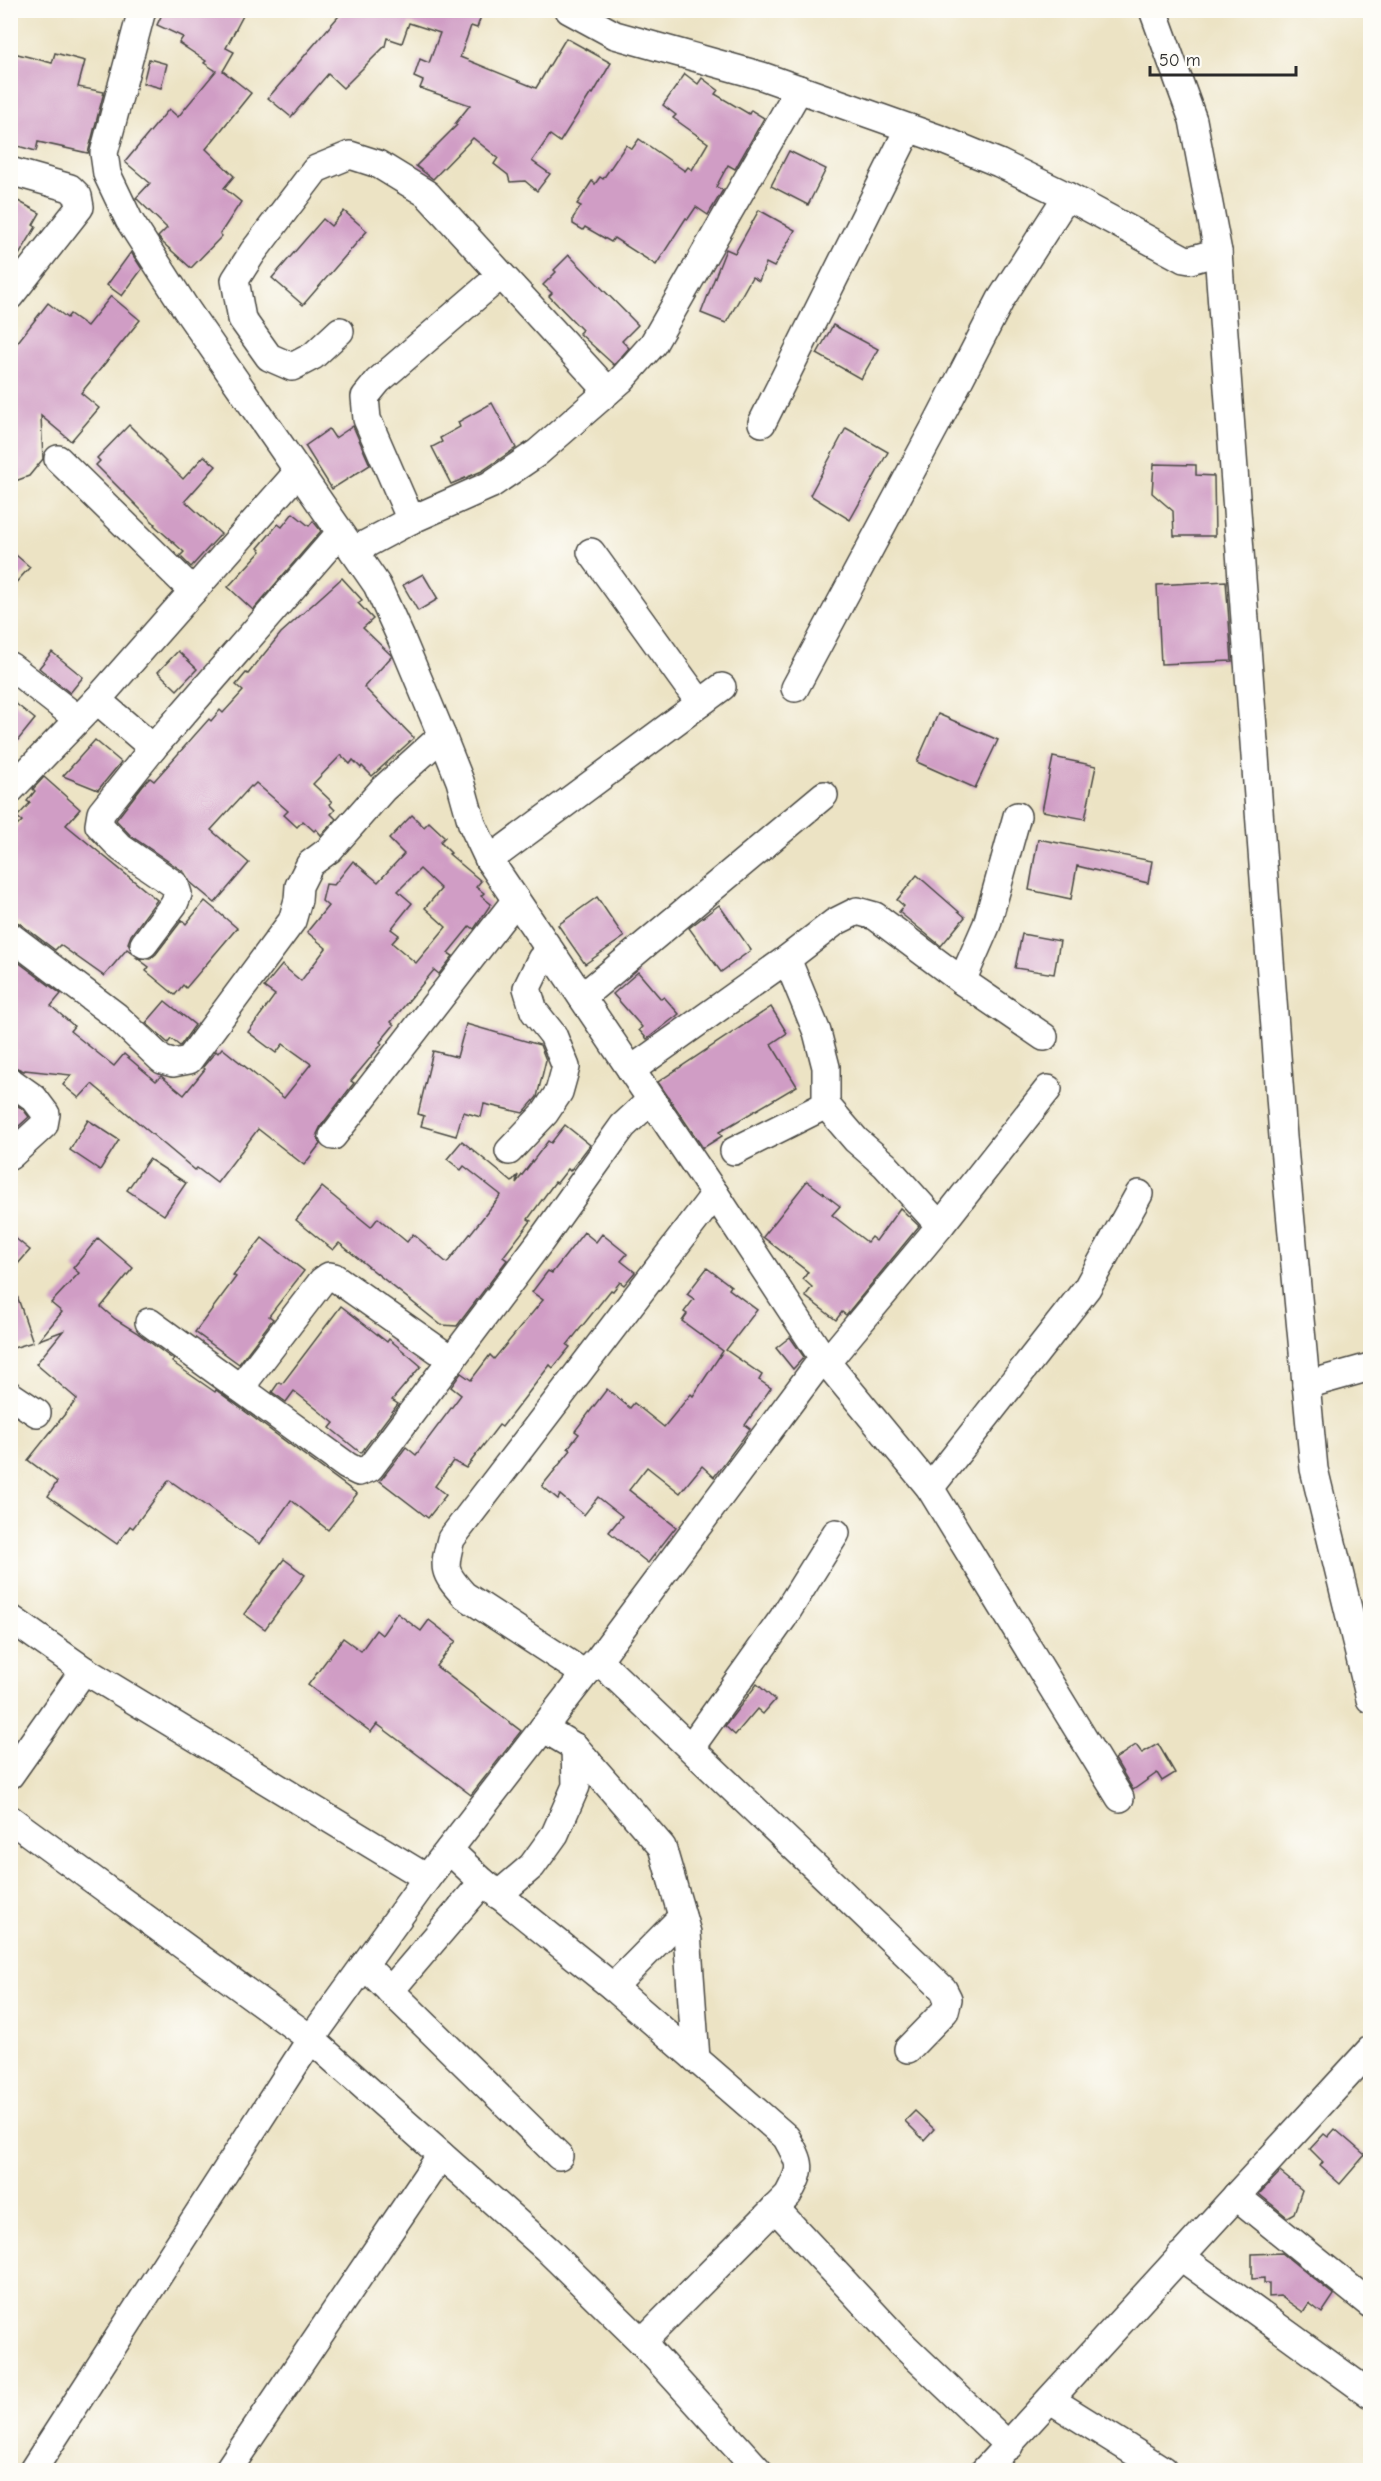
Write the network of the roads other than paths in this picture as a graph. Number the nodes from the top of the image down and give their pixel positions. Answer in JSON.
{"nodes":[{"id":1,"x":142,"y":10,"type":"edge"},
{"id":2,"x":1153,"y":10,"type":"edge"},
{"id":3,"x":584,"y":15,"type":"edge"},
{"id":4,"x":799,"y":89,"type":"junction"},
{"id":5,"x":909,"y":128,"type":"junction"},
{"id":6,"x":10,"y":171,"type":"edge"},
{"id":7,"x":107,"y":174,"type":"junction"},
{"id":8,"x":78,"y":196,"type":"junction"},
{"id":9,"x":1066,"y":196,"type":"junction"},
{"id":10,"x":1218,"y":252,"type":"junction"},
{"id":11,"x":501,"y":275,"type":"junction"},
{"id":12,"x":10,"y":296,"type":"edge"},
{"id":13,"x":340,"y":331,"type":"dead end"},
{"id":14,"x":608,"y":392,"type":"junction"},
{"id":15,"x":762,"y":423,"type":"dead end"},
{"id":16,"x":58,"y":459,"type":"dead end"},
{"id":17,"x":297,"y":473,"type":"junction"},
{"id":18,"x":411,"y":520,"type":"junction"},
{"id":19,"x":347,"y":542,"type":"junction"},
{"id":20,"x":591,"y":552,"type":"dead end"},
{"id":21,"x":194,"y":591,"type":"junction"},
{"id":22,"x":10,"y":666,"type":"edge"},
{"id":23,"x":722,"y":687,"type":"dead end"},
{"id":24,"x":795,"y":688,"type":"dead end"},
{"id":25,"x":97,"y":700,"type":"junction"},
{"id":26,"x":700,"y":704,"type":"junction"},
{"id":27,"x":78,"y":719,"type":"junction"},
{"id":28,"x":442,"y":736,"type":"junction"},
{"id":29,"x":153,"y":748,"type":"junction"},
{"id":30,"x":10,"y":790,"type":"edge"},
{"id":31,"x":824,"y":795,"type":"dead end"},
{"id":32,"x":1017,"y":816,"type":"dead end"},
{"id":33,"x":489,"y":860,"type":"junction"},
{"id":34,"x":516,"y":900,"type":"junction"},
{"id":35,"x":10,"y":936,"type":"edge"},
{"id":36,"x":144,"y":944,"type":"dead end"},
{"id":37,"x":550,"y":951,"type":"junction"},
{"id":38,"x":787,"y":959,"type":"junction"},
{"id":39,"x":962,"y":981,"type":"junction"},
{"id":40,"x":582,"y":997,"type":"junction"},
{"id":41,"x":1044,"y":1037,"type":"dead end"},
{"id":42,"x":631,"y":1070,"type":"junction"},
{"id":43,"x":10,"y":1081,"type":"edge"},
{"id":44,"x":1048,"y":1089,"type":"dead end"},
{"id":45,"x":651,"y":1100,"type":"junction"},
{"id":46,"x":826,"y":1106,"type":"junction"},
{"id":47,"x":333,"y":1136,"type":"dead end"},
{"id":48,"x":509,"y":1151,"type":"dead end"},
{"id":49,"x":734,"y":1151,"type":"dead end"},
{"id":50,"x":10,"y":1156,"type":"edge"},
{"id":51,"x":715,"y":1194,"type":"junction"},
{"id":52,"x":1139,"y":1194,"type":"dead end"},
{"id":53,"x":940,"y":1226,"type":"junction"},
{"id":54,"x":149,"y":1322,"type":"dead end"},
{"id":55,"x":452,"y":1360,"type":"junction"},
{"id":56,"x":825,"y":1361,"type":"junction"},
{"id":57,"x":1371,"y":1366,"type":"edge"},
{"id":58,"x":1306,"y":1385,"type":"junction"},
{"id":59,"x":240,"y":1388,"type":"junction"},
{"id":60,"x":10,"y":1395,"type":"edge"},
{"id":61,"x":37,"y":1413,"type":"dead end"},
{"id":62,"x":930,"y":1488,"type":"junction"},
{"id":63,"x":836,"y":1533,"type":"dead end"},
{"id":64,"x":10,"y":1618,"type":"edge"},
{"id":65,"x":592,"y":1667,"type":"junction"},
{"id":66,"x":84,"y":1670,"type":"junction"},
{"id":67,"x":1371,"y":1699,"type":"edge"},
{"id":68,"x":543,"y":1728,"type":"junction"},
{"id":69,"x":574,"y":1747,"type":"junction"},
{"id":70,"x":691,"y":1747,"type":"junction"},
{"id":71,"x":10,"y":1775,"type":"edge"},
{"id":72,"x":1120,"y":1798,"type":"dead end"},
{"id":73,"x":10,"y":1819,"type":"edge"},
{"id":74,"x":449,"y":1850,"type":"junction"},
{"id":75,"x":427,"y":1878,"type":"junction"},
{"id":76,"x":490,"y":1889,"type":"junction"},
{"id":77,"x":682,"y":1917,"type":"junction"},
{"id":78,"x":364,"y":1965,"type":"junction"},
{"id":79,"x":613,"y":1987,"type":"junction"},
{"id":80,"x":390,"y":1991,"type":"junction"},
{"id":81,"x":311,"y":2039,"type":"junction"},
{"id":82,"x":908,"y":2049,"type":"dead end"},
{"id":83,"x":1371,"y":2050,"type":"edge"},
{"id":84,"x":696,"y":2059,"type":"junction"},
{"id":85,"x":441,"y":2155,"type":"junction"},
{"id":86,"x":559,"y":2156,"type":"dead end"},
{"id":87,"x":1236,"y":2196,"type":"junction"},
{"id":88,"x":775,"y":2208,"type":"junction"},
{"id":89,"x":1180,"y":2256,"type":"junction"},
{"id":90,"x":1371,"y":2304,"type":"edge"},
{"id":91,"x":642,"y":2342,"type":"junction"},
{"id":92,"x":1371,"y":2394,"type":"edge"},
{"id":93,"x":1051,"y":2400,"type":"junction"},
{"id":94,"x":1009,"y":2446,"type":"junction"},
{"id":95,"x":240,"y":2466,"type":"edge"},
{"id":96,"x":33,"y":2470,"type":"edge"},
{"id":97,"x":758,"y":2470,"type":"edge"},
{"id":98,"x":986,"y":2470,"type":"edge"},
{"id":99,"x":1163,"y":2470,"type":"edge"}],
"edges":[{"from":1,"to":7,"type":"street"},
{"from":2,"to":10,"type":"street"},
{"from":3,"to":4,"type":"street"},
{"from":4,"to":5,"type":"street"},
{"from":4,"to":14,"type":"street"},
{"from":5,"to":9,"type":"street"},
{"from":5,"to":15,"type":"street"},
{"from":6,"to":8,"type":"street"},
{"from":7,"to":8,"type":"street"},
{"from":7,"to":17,"type":"street"},
{"from":8,"to":12,"type":"street"},
{"from":9,"to":10,"type":"street"},
{"from":9,"to":24,"type":"street"},
{"from":10,"to":58,"type":"street"},
{"from":11,"to":13,"type":"street"},
{"from":11,"to":14,"type":"street"},
{"from":11,"to":18,"type":"street"},
{"from":14,"to":18,"type":"street"},
{"from":16,"to":21,"type":"street"},
{"from":17,"to":19,"type":"street"},
{"from":17,"to":21,"type":"street"},
{"from":18,"to":19,"type":"street"},
{"from":19,"to":28,"type":"street"},
{"from":19,"to":29,"type":"street"},
{"from":20,"to":26,"type":"street"},
{"from":21,"to":25,"type":"street"},
{"from":22,"to":27,"type":"street"},
{"from":23,"to":26,"type":"street"},
{"from":25,"to":27,"type":"street"},
{"from":25,"to":29,"type":"street"},
{"from":26,"to":33,"type":"street"},
{"from":27,"to":30,"type":"street"},
{"from":28,"to":33,"type":"street"},
{"from":28,"to":35,"type":"street"},
{"from":29,"to":36,"type":"street"},
{"from":31,"to":40,"type":"street"},
{"from":32,"to":39,"type":"street"},
{"from":33,"to":34,"type":"street"},
{"from":34,"to":37,"type":"street"},
{"from":34,"to":47,"type":"street"},
{"from":37,"to":40,"type":"street"},
{"from":37,"to":48,"type":"street"},
{"from":38,"to":39,"type":"street"},
{"from":38,"to":42,"type":"street"},
{"from":38,"to":46,"type":"street"},
{"from":39,"to":41,"type":"street"},
{"from":40,"to":42,"type":"street"},
{"from":42,"to":45,"type":"street"},
{"from":43,"to":50,"type":"street"},
{"from":44,"to":53,"type":"street"},
{"from":45,"to":51,"type":"street"},
{"from":45,"to":55,"type":"street"},
{"from":46,"to":49,"type":"street"},
{"from":46,"to":53,"type":"street"},
{"from":51,"to":56,"type":"street"},
{"from":51,"to":65,"type":"street"},
{"from":52,"to":62,"type":"street"},
{"from":53,"to":56,"type":"street"},
{"from":54,"to":59,"type":"street"},
{"from":55,"to":59,"type":"street"},
{"from":55,"to":59,"type":"street"},
{"from":56,"to":62,"type":"street"},
{"from":56,"to":65,"type":"street"},
{"from":57,"to":58,"type":"street"},
{"from":58,"to":67,"type":"street"},
{"from":60,"to":61,"type":"street"},
{"from":62,"to":72,"type":"street"},
{"from":63,"to":70,"type":"street"},
{"from":64,"to":66,"type":"street"},
{"from":65,"to":68,"type":"street"},
{"from":65,"to":70,"type":"street"},
{"from":66,"to":71,"type":"street"},
{"from":66,"to":75,"type":"street"},
{"from":68,"to":69,"type":"street"},
{"from":68,"to":74,"type":"street"},
{"from":69,"to":76,"type":"street"},
{"from":69,"to":77,"type":"street"},
{"from":70,"to":82,"type":"street"},
{"from":73,"to":81,"type":"street"},
{"from":74,"to":75,"type":"street"},
{"from":74,"to":76,"type":"street"},
{"from":75,"to":78,"type":"street"},
{"from":76,"to":79,"type":"street"},
{"from":76,"to":80,"type":"street"},
{"from":77,"to":79,"type":"street"},
{"from":77,"to":84,"type":"street"},
{"from":78,"to":80,"type":"street"},
{"from":78,"to":81,"type":"street"},
{"from":79,"to":84,"type":"street"},
{"from":80,"to":86,"type":"street"},
{"from":81,"to":85,"type":"street"},
{"from":81,"to":96,"type":"street"},
{"from":83,"to":87,"type":"street"},
{"from":84,"to":88,"type":"street"},
{"from":85,"to":91,"type":"street"},
{"from":85,"to":95,"type":"street"},
{"from":87,"to":89,"type":"street"},
{"from":87,"to":90,"type":"street"},
{"from":88,"to":91,"type":"street"},
{"from":88,"to":94,"type":"street"},
{"from":89,"to":92,"type":"street"},
{"from":89,"to":93,"type":"street"},
{"from":91,"to":97,"type":"street"},
{"from":93,"to":94,"type":"street"},
{"from":93,"to":99,"type":"street"},
{"from":94,"to":98,"type":"street"}]}
